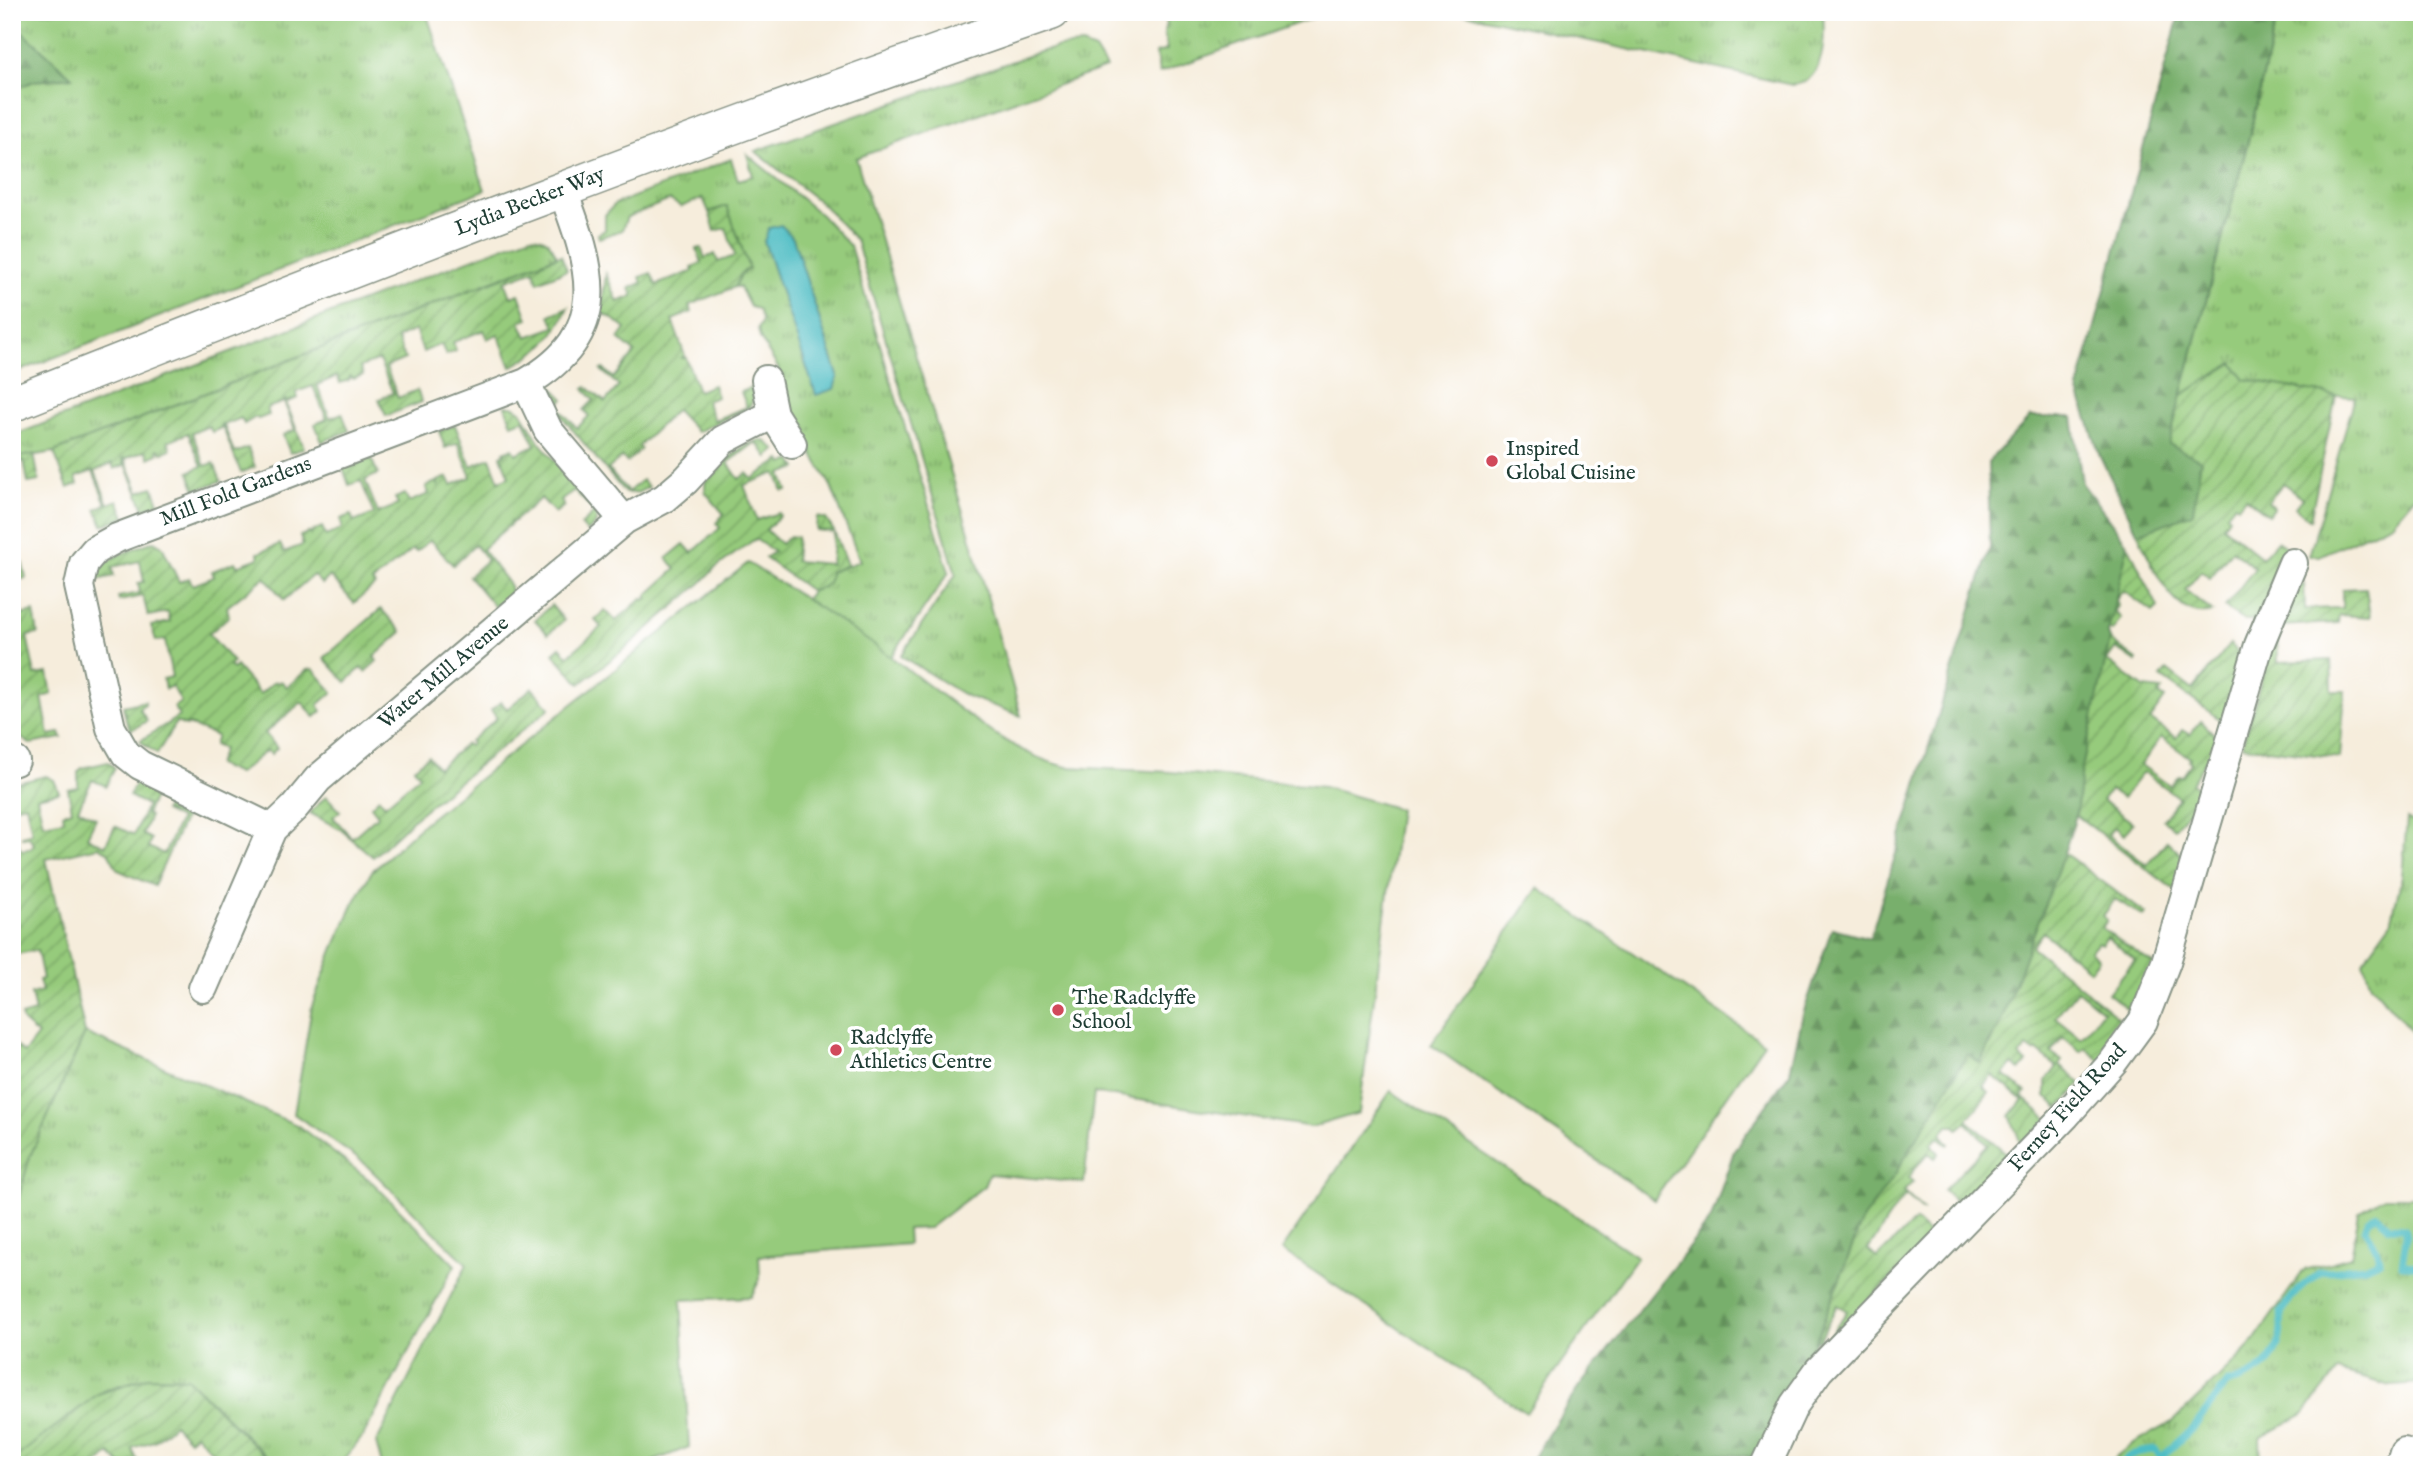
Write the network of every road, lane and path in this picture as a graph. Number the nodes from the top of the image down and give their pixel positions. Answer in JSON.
{"nodes":[{"id":1,"x":1052,"y":12,"type":"edge"},
{"id":2,"x":562,"y":189,"type":"junction"},
{"id":3,"x":766,"y":380,"type":"dead end"},
{"id":4,"x":526,"y":383,"type":"junction"},
{"id":5,"x":12,"y":404,"type":"edge"},
{"id":6,"x":773,"y":414,"type":"junction"},
{"id":7,"x":792,"y":444,"type":"dead end"},
{"id":8,"x":624,"y":520,"type":"junction"},
{"id":9,"x":2293,"y":563,"type":"dead end"},
{"id":10,"x":272,"y":829,"type":"junction"},
{"id":11,"x":203,"y":988,"type":"dead end"},
{"id":12,"x":1766,"y":1465,"type":"edge"}],
"edges":[{"from":1,"to":2,"type":"street","name":"Lydia Becker Way"},
{"from":2,"to":4,"type":"street","name":"Mill Fold Gardens"},
{"from":2,"to":5,"type":"street","name":"Lydia Becker Way"},
{"from":3,"to":6,"type":"street"},
{"from":4,"to":8,"type":"street"},
{"from":4,"to":10,"type":"street","name":"Mill Fold Gardens"},
{"from":6,"to":7,"type":"street"},
{"from":6,"to":8,"type":"street","name":"Water Mill Avenue"},
{"from":8,"to":10,"type":"street","name":"Water Mill Avenue"},
{"from":9,"to":12,"type":"street","name":"Ferney Field Road"},
{"from":10,"to":11,"type":"street","name":"Water Mill Avenue"}]}
